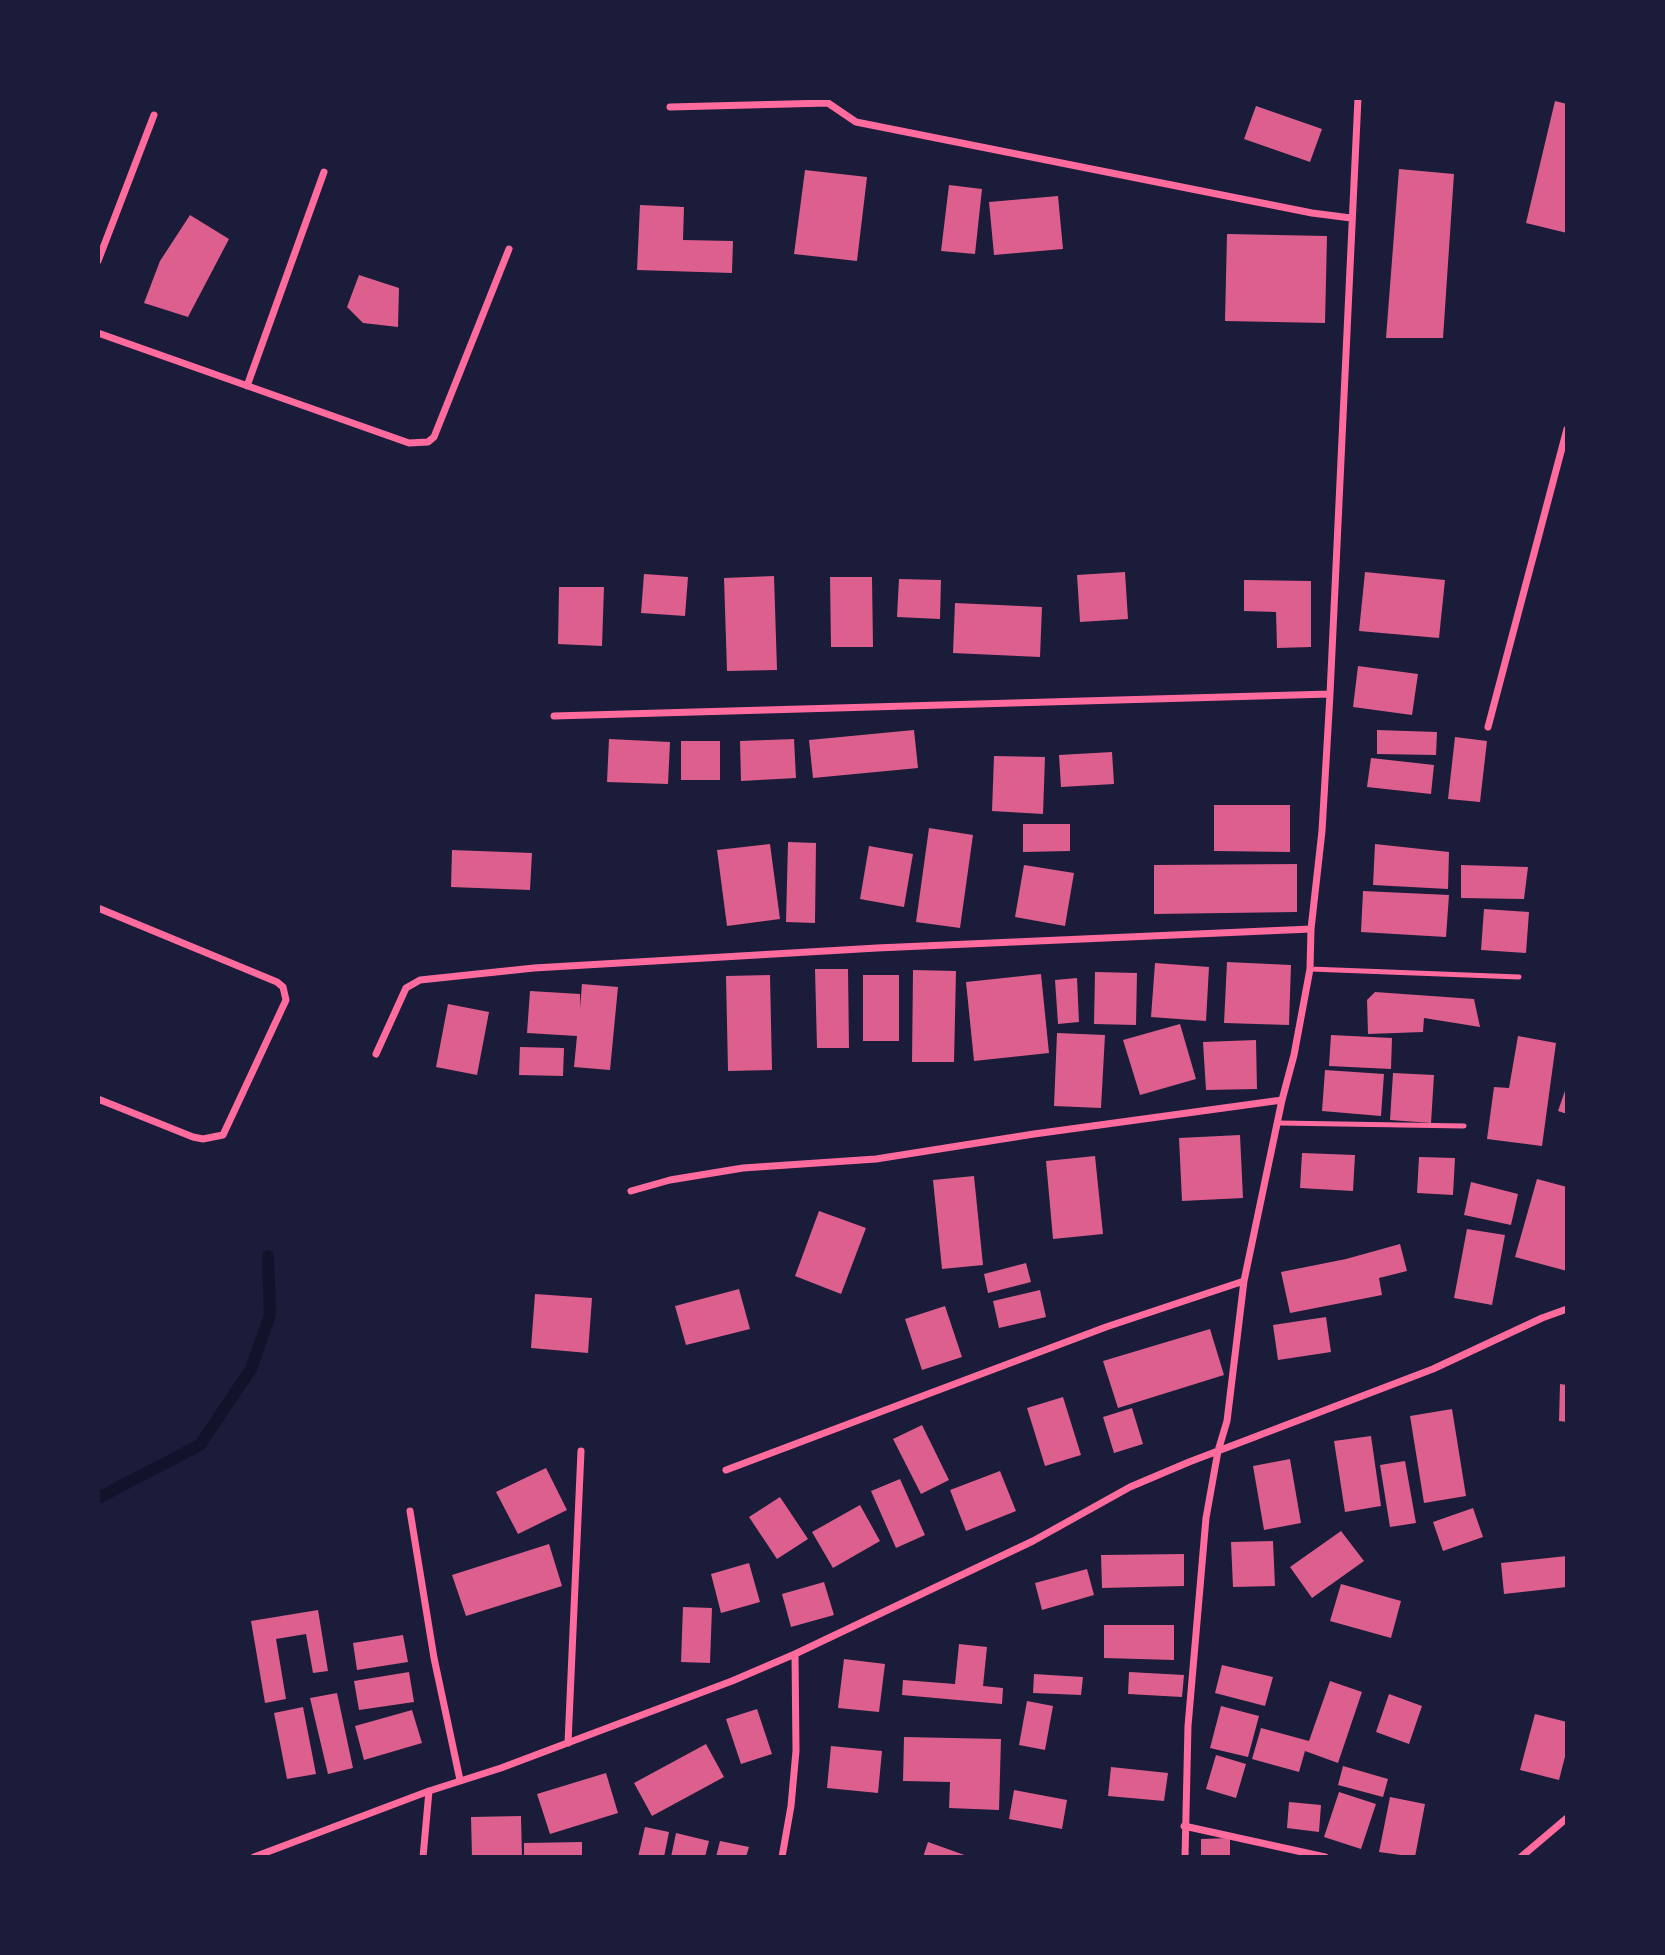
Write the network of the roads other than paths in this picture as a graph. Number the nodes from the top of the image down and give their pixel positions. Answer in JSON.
{"nodes":[{"id":1,"x":1358,"y":98,"type":"edge"},
{"id":2,"x":826,"y":101,"type":"edge"},
{"id":3,"x":670,"y":107,"type":"dead end"},
{"id":4,"x":154,"y":115,"type":"dead end"},
{"id":5,"x":324,"y":172,"type":"dead end"},
{"id":6,"x":1351,"y":218,"type":"junction"},
{"id":7,"x":509,"y":249,"type":"dead end"},
{"id":8,"x":98,"y":261,"type":"edge"},
{"id":9,"x":98,"y":332,"type":"edge"},
{"id":10,"x":247,"y":386,"type":"junction"},
{"id":11,"x":1567,"y":429,"type":"edge"},
{"id":12,"x":1330,"y":694,"type":"junction"},
{"id":13,"x":554,"y":716,"type":"dead end"},
{"id":14,"x":1488,"y":727,"type":"dead end"},
{"id":15,"x":98,"y":908,"type":"edge"},
{"id":16,"x":1311,"y":929,"type":"junction"},
{"id":17,"x":1310,"y":969,"type":"junction"},
{"id":18,"x":1519,"y":977,"type":"dead end"},
{"id":19,"x":376,"y":1054,"type":"dead end"},
{"id":20,"x":98,"y":1099,"type":"edge"},
{"id":21,"x":1282,"y":1100,"type":"junction"},
{"id":22,"x":1279,"y":1123,"type":"junction"},
{"id":23,"x":1464,"y":1126,"type":"dead end"},
{"id":24,"x":631,"y":1191,"type":"dead end"},
{"id":25,"x":1244,"y":1281,"type":"junction"},
{"id":26,"x":1567,"y":1309,"type":"edge"},
{"id":27,"x":581,"y":1451,"type":"dead end"},
{"id":28,"x":1218,"y":1451,"type":"junction"},
{"id":29,"x":726,"y":1470,"type":"dead end"},
{"id":30,"x":410,"y":1511,"type":"dead end"},
{"id":31,"x":796,"y":1654,"type":"junction"},
{"id":32,"x":568,"y":1743,"type":"junction"},
{"id":33,"x":460,"y":1780,"type":"junction"},
{"id":34,"x":429,"y":1791,"type":"junction"},
{"id":35,"x":1567,"y":1818,"type":"edge"},
{"id":36,"x":1184,"y":1826,"type":"junction"},
{"id":37,"x":254,"y":1857,"type":"edge"},
{"id":38,"x":423,"y":1857,"type":"edge"},
{"id":39,"x":782,"y":1857,"type":"edge"},
{"id":40,"x":1185,"y":1857,"type":"edge"},
{"id":41,"x":1325,"y":1857,"type":"edge"},
{"id":42,"x":1521,"y":1857,"type":"edge"}],
"edges":[{"from":1,"to":6,"type":"street"},
{"from":2,"to":3,"type":"street"},
{"from":2,"to":6,"type":"street"},
{"from":4,"to":8,"type":"street"},
{"from":5,"to":10,"type":"street"},
{"from":6,"to":12,"type":"street"},
{"from":7,"to":10,"type":"street"},
{"from":9,"to":10,"type":"street"},
{"from":11,"to":14,"type":"street"},
{"from":12,"to":13,"type":"street"},
{"from":12,"to":16,"type":"street"},
{"from":15,"to":20,"type":"street"},
{"from":16,"to":17,"type":"street"},
{"from":16,"to":19,"type":"street"},
{"from":17,"to":18,"type":"lane"},
{"from":17,"to":21,"type":"street"},
{"from":21,"to":22,"type":"street"},
{"from":21,"to":24,"type":"street"},
{"from":22,"to":23,"type":"lane"},
{"from":22,"to":25,"type":"street"},
{"from":25,"to":28,"type":"street"},
{"from":25,"to":29,"type":"street"},
{"from":26,"to":28,"type":"street"},
{"from":27,"to":32,"type":"street"},
{"from":28,"to":31,"type":"street"},
{"from":28,"to":36,"type":"street"},
{"from":30,"to":33,"type":"street"},
{"from":31,"to":32,"type":"street"},
{"from":31,"to":39,"type":"street"},
{"from":32,"to":33,"type":"street"},
{"from":33,"to":34,"type":"street"},
{"from":34,"to":37,"type":"street"},
{"from":34,"to":38,"type":"street"},
{"from":35,"to":42,"type":"street"},
{"from":36,"to":40,"type":"street"},
{"from":36,"to":41,"type":"street"}]}
